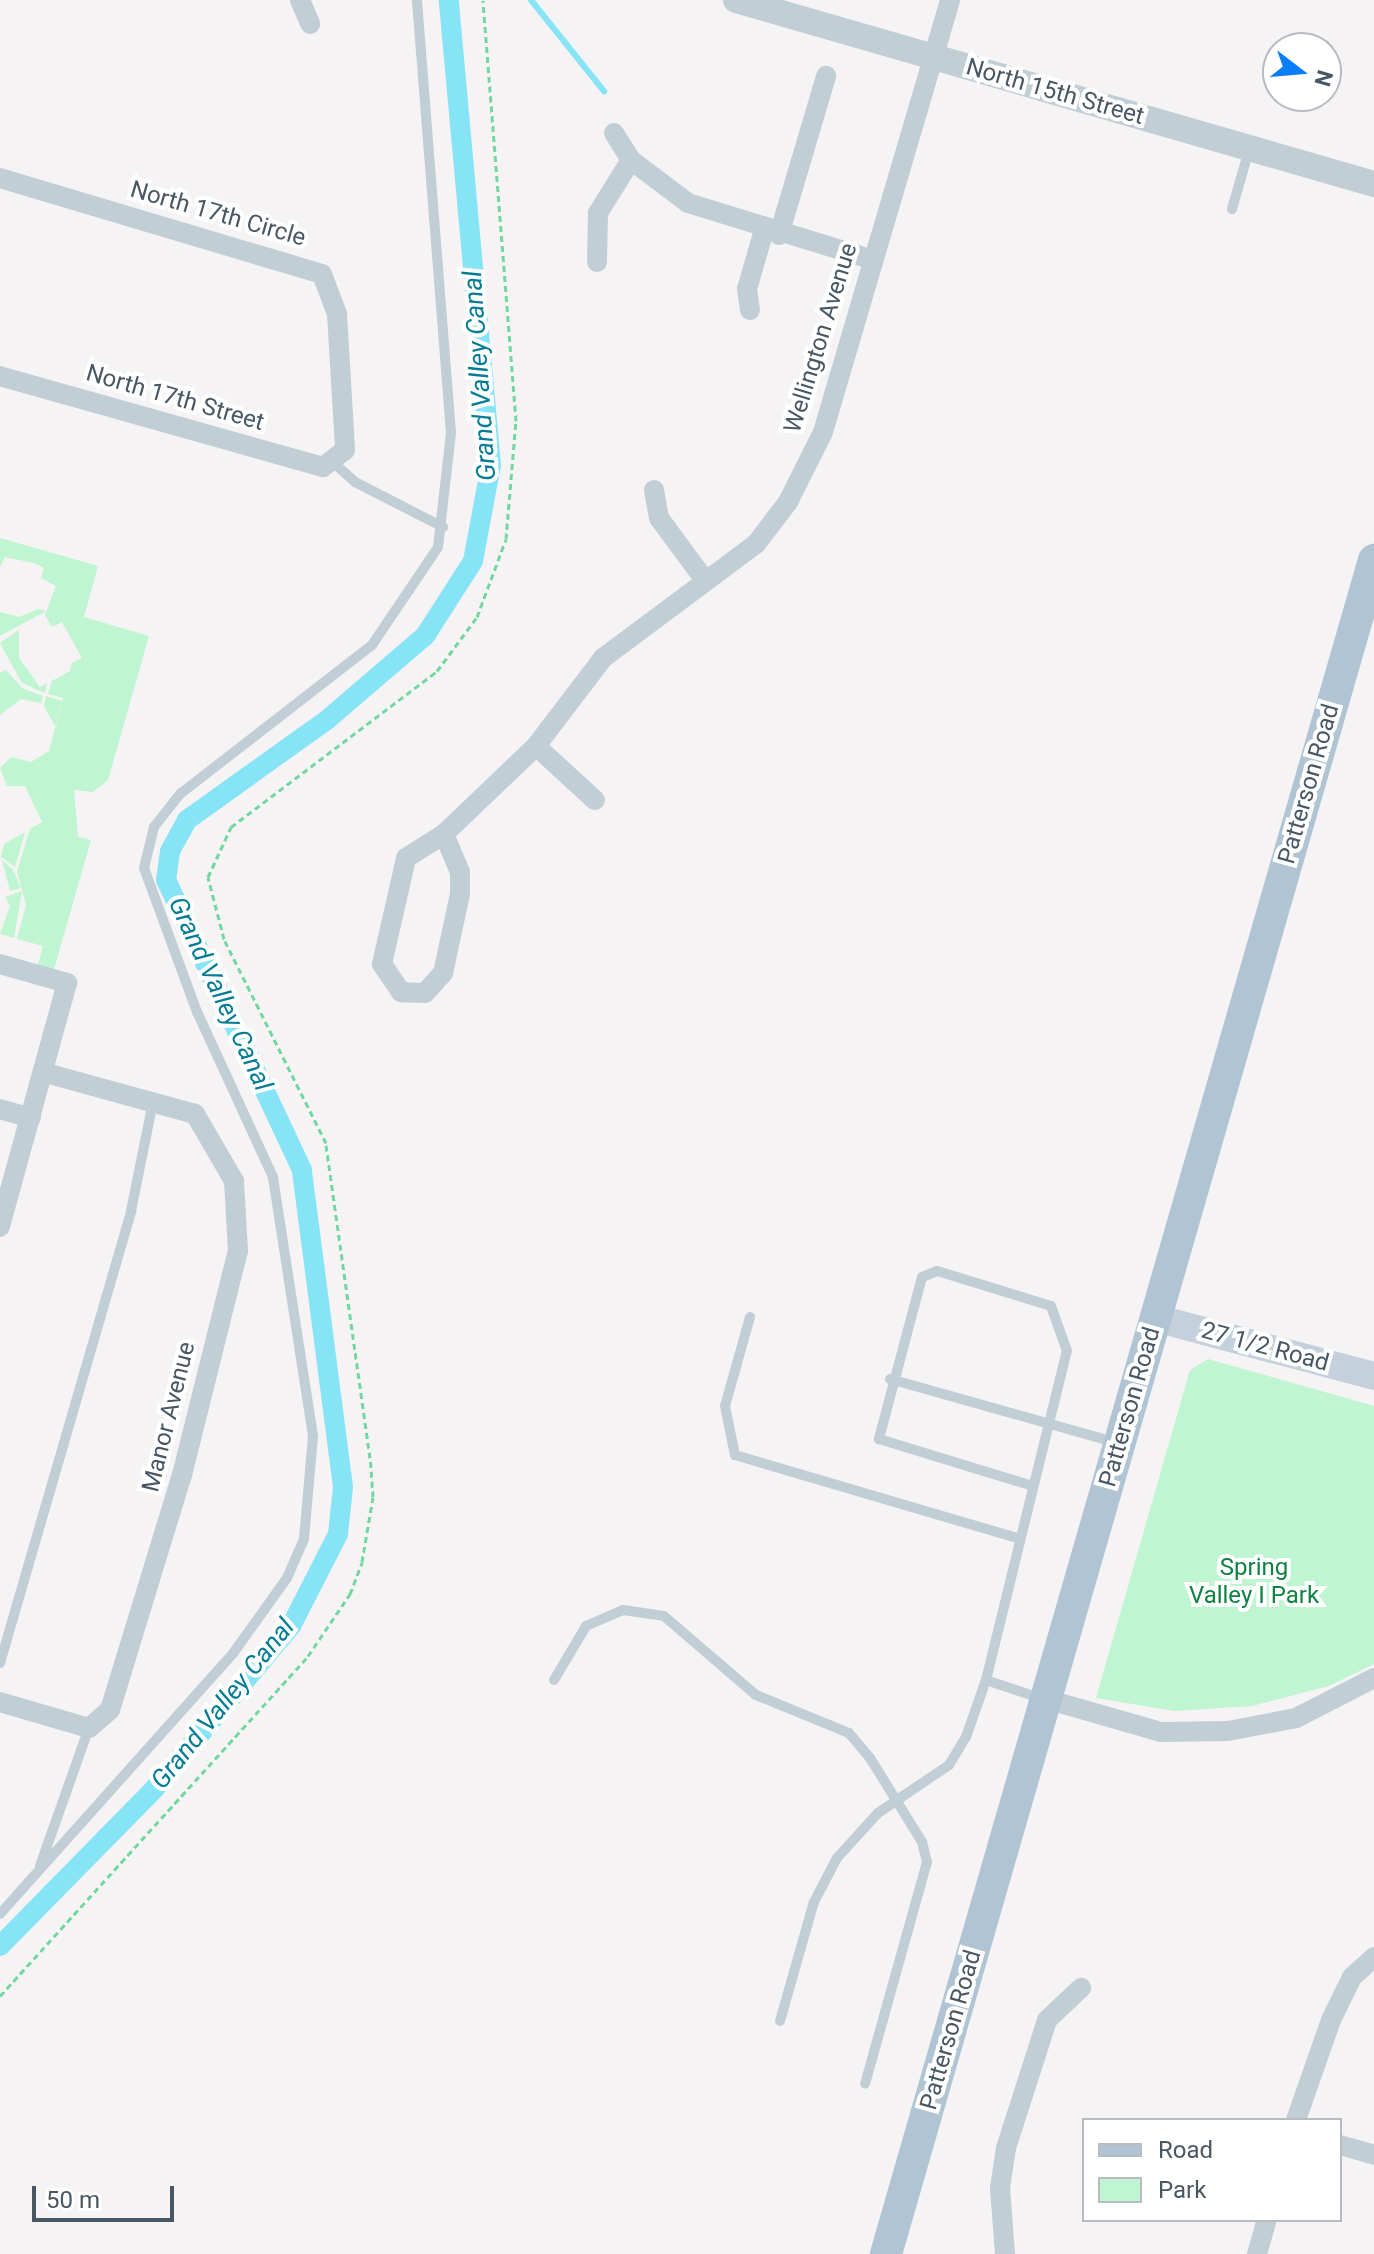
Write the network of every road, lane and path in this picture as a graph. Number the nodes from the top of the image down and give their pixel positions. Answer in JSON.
{"nodes":[{"id":1,"x":300,"y":0,"type":"edge"},
{"id":2,"x":417,"y":0,"type":"edge"},
{"id":3,"x":483,"y":0,"type":"edge"},
{"id":4,"x":736,"y":0,"type":"edge"},
{"id":5,"x":950,"y":0,"type":"edge"},
{"id":6,"x":310,"y":24,"type":"dead end"},
{"id":7,"x":933,"y":58,"type":"junction"},
{"id":8,"x":826,"y":76,"type":"dead end"},
{"id":9,"x":614,"y":133,"type":"dead end"},
{"id":10,"x":1250,"y":148,"type":"junction"},
{"id":11,"x":631,"y":160,"type":"junction"},
{"id":12,"x":0,"y":178,"type":"edge"},
{"id":13,"x":1374,"y":184,"type":"edge"},
{"id":14,"x":1232,"y":209,"type":"dead end"},
{"id":15,"x":772,"y":232,"type":"junction"},
{"id":16,"x":873,"y":260,"type":"junction"},
{"id":17,"x":597,"y":262,"type":"dead end"},
{"id":18,"x":750,"y":310,"type":"dead end"},
{"id":19,"x":0,"y":376,"type":"edge"},
{"id":20,"x":335,"y":464,"type":"junction"},
{"id":21,"x":654,"y":490,"type":"dead end"},
{"id":22,"x":443,"y":527,"type":"junction"},
{"id":23,"x":1374,"y":560,"type":"edge"},
{"id":24,"x":704,"y":579,"type":"junction"},
{"id":25,"x":536,"y":746,"type":"junction"},
{"id":26,"x":595,"y":800,"type":"dead end"},
{"id":27,"x":444,"y":834,"type":"junction"},
{"id":28,"x":0,"y":964,"type":"edge"},
{"id":29,"x":43,"y":1072,"type":"junction"},
{"id":30,"x":153,"y":1102,"type":"junction"},
{"id":31,"x":0,"y":1109,"type":"edge"},
{"id":32,"x":31,"y":1118,"type":"junction"},
{"id":33,"x":0,"y":1227,"type":"edge"},
{"id":34,"x":750,"y":1317,"type":"dead end"},
{"id":35,"x":1155,"y":1318,"type":"junction"},
{"id":36,"x":1374,"y":1376,"type":"edge"},
{"id":37,"x":890,"y":1379,"type":"junction"},
{"id":38,"x":1050,"y":1426,"type":"junction"},
{"id":39,"x":1119,"y":1444,"type":"junction"},
{"id":40,"x":1033,"y":1486,"type":"junction"},
{"id":41,"x":1017,"y":1538,"type":"junction"},
{"id":42,"x":0,"y":1663,"type":"edge"},
{"id":43,"x":1374,"y":1678,"type":"edge"},
{"id":44,"x":554,"y":1680,"type":"dead end"},
{"id":45,"x":986,"y":1680,"type":"junction"},
{"id":46,"x":1046,"y":1699,"type":"junction"},
{"id":47,"x":0,"y":1702,"type":"edge"},
{"id":48,"x":89,"y":1728,"type":"junction"},
{"id":49,"x":897,"y":1800,"type":"junction"},
{"id":50,"x":39,"y":1868,"type":"junction"},
{"id":51,"x":0,"y":1914,"type":"edge"},
{"id":52,"x":1374,"y":1957,"type":"edge"},
{"id":53,"x":1081,"y":1988,"type":"dead end"},
{"id":54,"x":0,"y":1996,"type":"edge"},
{"id":55,"x":780,"y":2021,"type":"dead end"},
{"id":56,"x":865,"y":2084,"type":"dead end"},
{"id":57,"x":1297,"y":2118,"type":"edge"},
{"id":58,"x":1342,"y":2146,"type":"edge"},
{"id":59,"x":1374,"y":2155,"type":"edge"},
{"id":60,"x":1266,"y":2222,"type":"edge"},
{"id":61,"x":886,"y":2254,"type":"edge"},
{"id":62,"x":1005,"y":2254,"type":"edge"},
{"id":63,"x":1257,"y":2254,"type":"edge"}],
"edges":[{"from":1,"to":6,"type":"street"},
{"from":2,"to":22,"type":"lane"},
{"from":3,"to":54,"type":"path"},
{"from":4,"to":7,"type":"street","name":"North 15th Street"},
{"from":5,"to":7,"type":"street","name":"Wellington Avenue"},
{"from":7,"to":10,"type":"street","name":"North 15th Street"},
{"from":7,"to":16,"type":"street","name":"Wellington Avenue"},
{"from":8,"to":15,"type":"street"},
{"from":9,"to":11,"type":"street"},
{"from":10,"to":13,"type":"street","name":"North 15th Street"},
{"from":10,"to":14,"type":"lane"},
{"from":11,"to":15,"type":"street"},
{"from":11,"to":17,"type":"street"},
{"from":12,"to":20,"type":"street","name":"North 17th Circle"},
{"from":15,"to":16,"type":"street"},
{"from":15,"to":18,"type":"street"},
{"from":16,"to":24,"type":"street","name":"Wellington Avenue"},
{"from":19,"to":20,"type":"street","name":"North 17th Street"},
{"from":20,"to":22,"type":"lane"},
{"from":21,"to":24,"type":"street"},
{"from":22,"to":50,"type":"lane"},
{"from":23,"to":35,"type":"main road","name":"Patterson Road"},
{"from":24,"to":25,"type":"street","name":"Wellington Avenue"},
{"from":25,"to":26,"type":"street"},
{"from":25,"to":27,"type":"street","name":"Wellington Avenue"},
{"from":27,"to":27,"type":"street","name":"Wellington Avenue"},
{"from":28,"to":29,"type":"street"},
{"from":29,"to":30,"type":"street"},
{"from":29,"to":32,"type":"street"},
{"from":30,"to":42,"type":"lane"},
{"from":30,"to":48,"type":"street","name":"Manor Avenue"},
{"from":31,"to":32,"type":"street"},
{"from":32,"to":33,"type":"street"},
{"from":34,"to":41,"type":"lane"},
{"from":35,"to":36,"type":"main road","name":"27 1/2 Road"},
{"from":35,"to":39,"type":"main road","name":"Patterson Road"},
{"from":37,"to":38,"type":"lane"},
{"from":37,"to":38,"type":"lane"},
{"from":37,"to":40,"type":"lane"},
{"from":38,"to":39,"type":"lane"},
{"from":38,"to":40,"type":"lane"},
{"from":39,"to":46,"type":"main road","name":"Patterson Road"},
{"from":40,"to":41,"type":"lane"},
{"from":41,"to":45,"type":"lane"},
{"from":43,"to":46,"type":"street"},
{"from":44,"to":49,"type":"lane"},
{"from":45,"to":46,"type":"lane"},
{"from":45,"to":49,"type":"lane"},
{"from":46,"to":61,"type":"main road","name":"Patterson Road"},
{"from":47,"to":48,"type":"street"},
{"from":48,"to":50,"type":"lane"},
{"from":49,"to":55,"type":"lane"},
{"from":49,"to":56,"type":"lane"},
{"from":50,"to":51,"type":"lane"},
{"from":52,"to":57,"type":"street"},
{"from":53,"to":62,"type":"street"},
{"from":58,"to":59,"type":"street"},
{"from":60,"to":63,"type":"street"}]}
